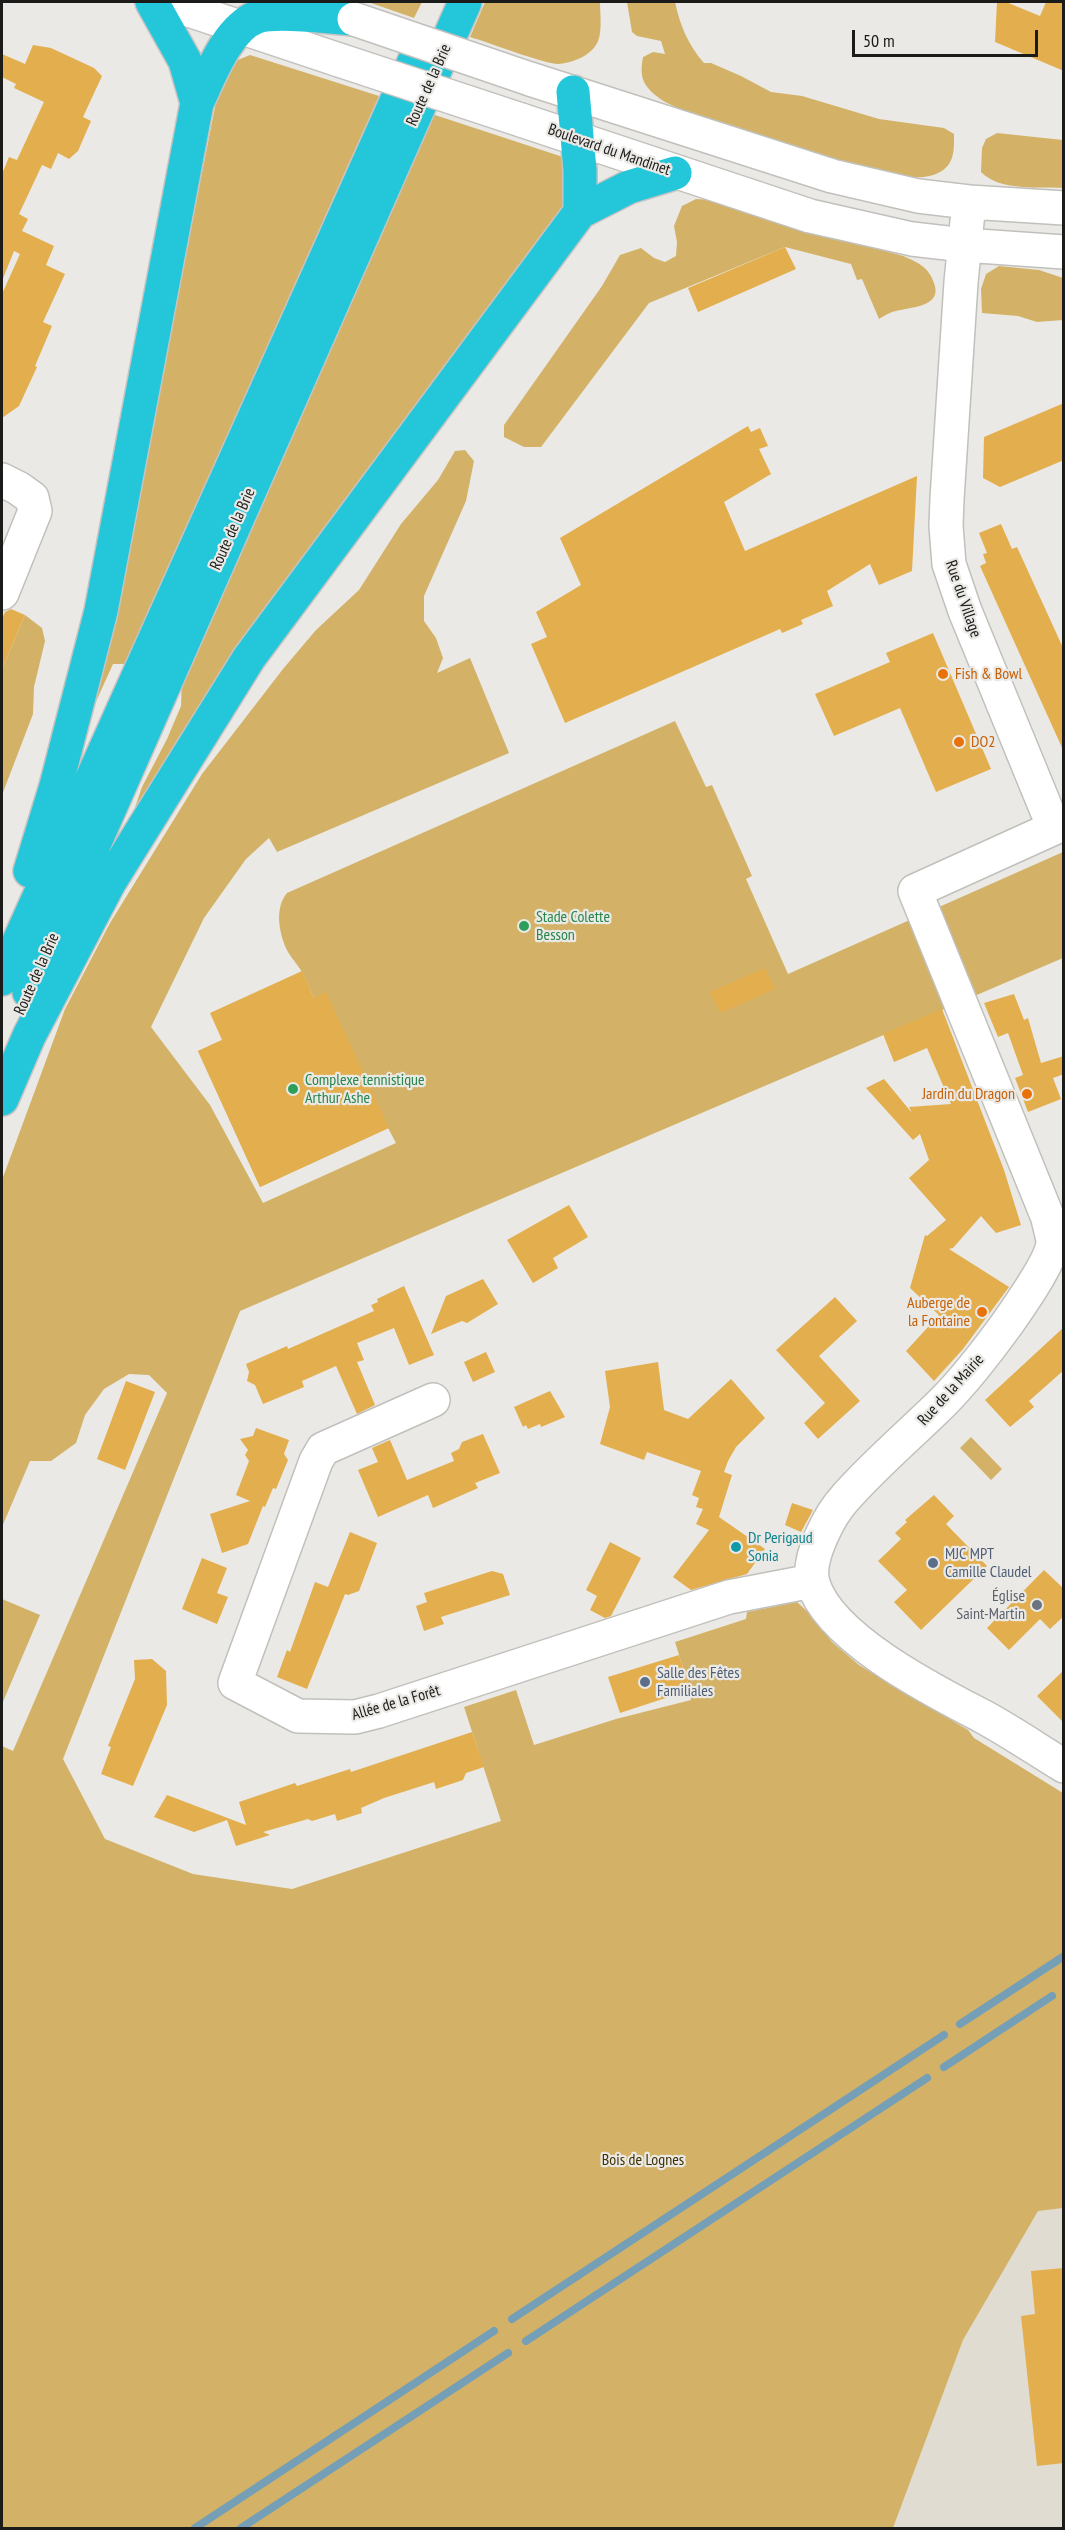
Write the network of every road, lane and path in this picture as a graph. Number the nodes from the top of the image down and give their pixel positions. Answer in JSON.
{"nodes":[{"id":1,"x":152,"y":2,"type":"edge"},
{"id":2,"x":165,"y":2,"type":"edge"},
{"id":3,"x":303,"y":2,"type":"edge"},
{"id":4,"x":441,"y":2,"type":"edge"},
{"id":5,"x":465,"y":2,"type":"edge"},
{"id":6,"x":354,"y":19,"type":"junction"},
{"id":7,"x":241,"y":27,"type":"junction"},
{"id":8,"x":573,"y":92,"type":"junction"},
{"id":9,"x":197,"y":103,"type":"junction"},
{"id":10,"x":576,"y":139,"type":"junction"},
{"id":11,"x":675,"y":173,"type":"junction"},
{"id":12,"x":969,"y":202,"type":"junction"},
{"id":13,"x":1064,"y":208,"type":"edge"},
{"id":14,"x":580,"y":212,"type":"junction"},
{"id":15,"x":964,"y":245,"type":"junction"},
{"id":16,"x":1064,"y":252,"type":"edge"},
{"id":17,"x":2,"y":480,"type":"edge"},
{"id":18,"x":2,"y":593,"type":"edge"},
{"id":19,"x":1059,"y":826,"type":"edge"},
{"id":20,"x":915,"y":891,"type":"joint"},
{"id":21,"x":2,"y":937,"type":"edge"},
{"id":22,"x":2,"y":979,"type":"edge"},
{"id":23,"x":2,"y":1058,"type":"edge"},
{"id":24,"x":2,"y":1099,"type":"edge"},
{"id":25,"x":1058,"y":1242,"type":"edge"},
{"id":26,"x":433,"y":1400,"type":"dead end"},
{"id":27,"x":812,"y":1581,"type":"junction"},
{"id":28,"x":1064,"y":1766,"type":"edge"}],
"edges":[{"from":1,"to":9,"type":"highway"},
{"from":2,"to":7,"type":"street","name":"Boulevard du Mandinet"},
{"from":3,"to":6,"type":"street"},
{"from":4,"to":22,"type":"highway","name":"Route de la Brie"},
{"from":5,"to":23,"type":"highway","name":"Route de la Brie"},
{"from":6,"to":7,"type":"highway"},
{"from":6,"to":8,"type":"street","bridge":true},
{"from":7,"to":9,"type":"highway"},
{"from":7,"to":10,"type":"street","name":"Boulevard du Mandinet","bridge":true},
{"from":8,"to":10,"type":"highway"},
{"from":8,"to":12,"type":"street"},
{"from":9,"to":21,"type":"highway"},
{"from":10,"to":11,"type":"street","name":"Boulevard du Mandinet"},
{"from":10,"to":14,"type":"highway"},
{"from":11,"to":14,"type":"highway"},
{"from":11,"to":15,"type":"street","name":"Boulevard du Mandinet"},
{"from":12,"to":13,"type":"street"},
{"from":12,"to":15,"type":"street","name":"Rue du Village"},
{"from":14,"to":24,"type":"highway"},
{"from":15,"to":16,"type":"street","name":"Boulevard du Mandinet"},
{"from":15,"to":19,"type":"street","name":"Rue du Village"},
{"from":17,"to":18,"type":"street"},
{"from":19,"to":20,"type":"street","name":"Rue du Village"},
{"from":20,"to":25,"type":"street","name":"Rue de la Mairie"},
{"from":25,"to":27,"type":"street","name":"Rue de la Mairie"},
{"from":26,"to":27,"type":"street","name":"Allée de la Forêt"},
{"from":27,"to":28,"type":"street"}]}
